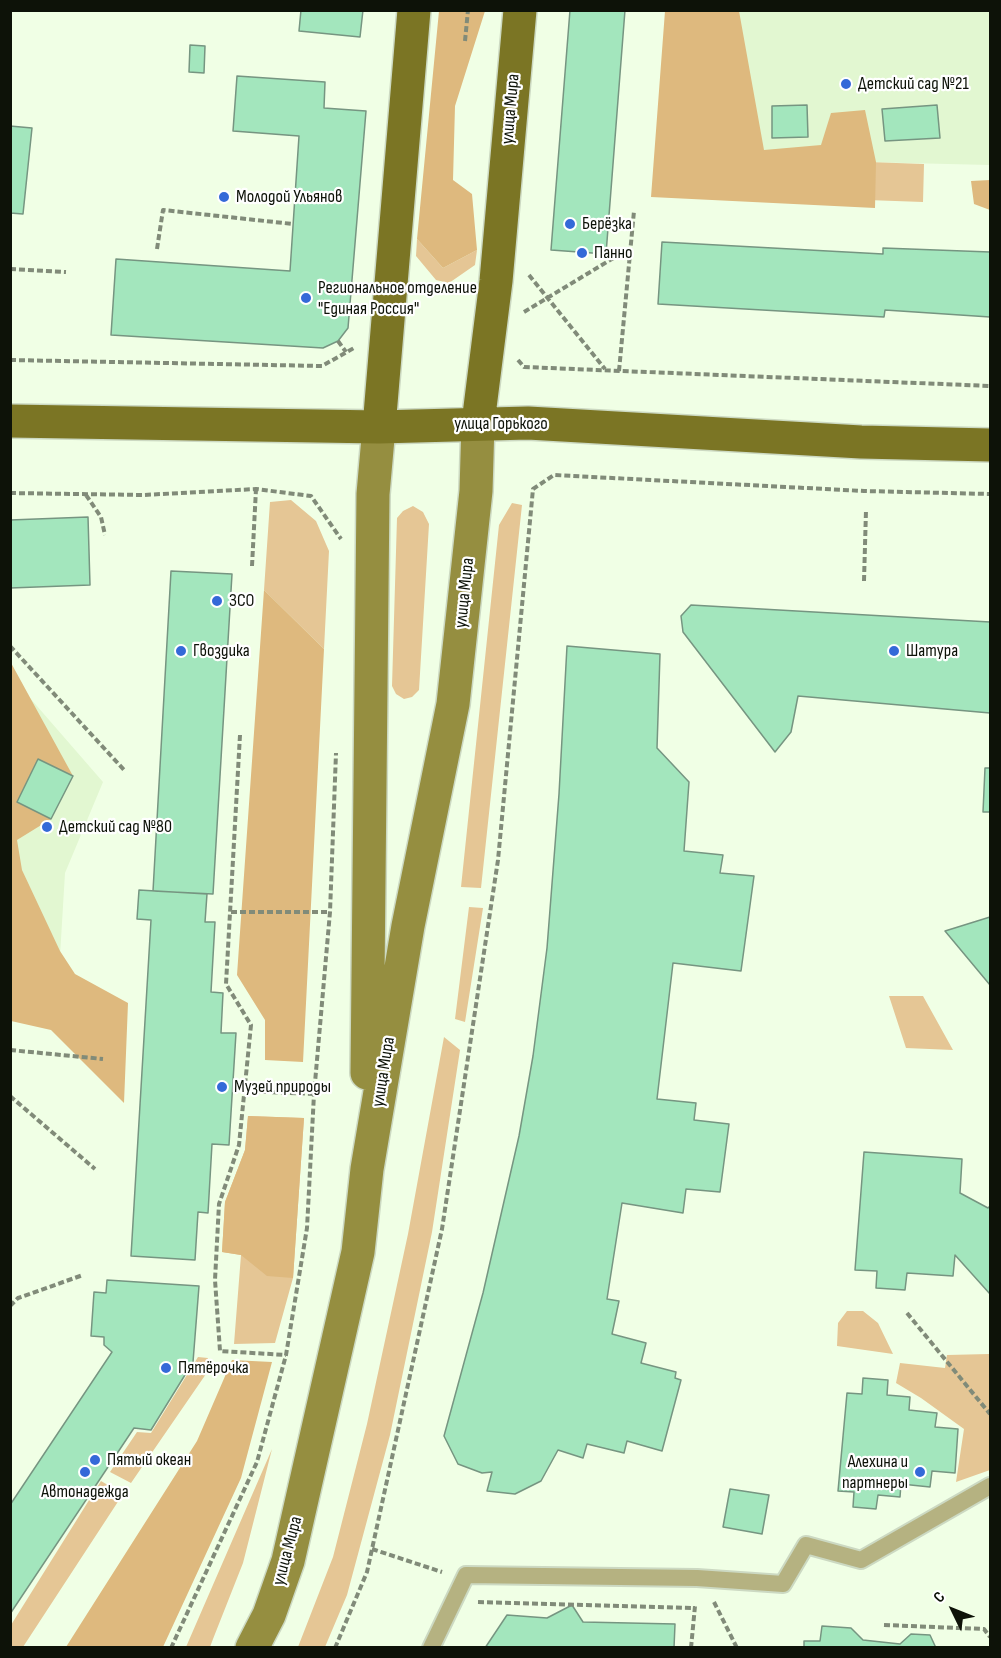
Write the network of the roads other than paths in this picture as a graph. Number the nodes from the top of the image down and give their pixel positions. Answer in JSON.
{"nodes":[{"id":1,"x":414,"y":10,"type":"edge"},
{"id":2,"x":520,"y":10,"type":"edge"},
{"id":3,"x":10,"y":421,"type":"edge"},
{"id":4,"x":478,"y":423,"type":"junction"},
{"id":5,"x":378,"y":427,"type":"junction"},
{"id":6,"x":990,"y":445,"type":"edge"},
{"id":7,"x":367,"y":1169,"type":"junction"},
{"id":8,"x":990,"y":1486,"type":"edge"},
{"id":9,"x":252,"y":1647,"type":"edge"},
{"id":10,"x":431,"y":1647,"type":"edge"}],
"edges":[{"from":1,"to":5,"type":"main road","name":"улица Мира"},
{"from":2,"to":4,"type":"main road","name":"улица Мира"},
{"from":3,"to":5,"type":"main road","name":"улица Горького"},
{"from":4,"to":5,"type":"main road","name":"улица Горького"},
{"from":4,"to":6,"type":"main road","name":"улица Горького"},
{"from":4,"to":7,"type":"main road","name":"улица Мира"},
{"from":5,"to":7,"type":"main road","name":"улица Мира"},
{"from":7,"to":9,"type":"main road","name":"улица Мира"},
{"from":8,"to":10,"type":"lane"}]}
